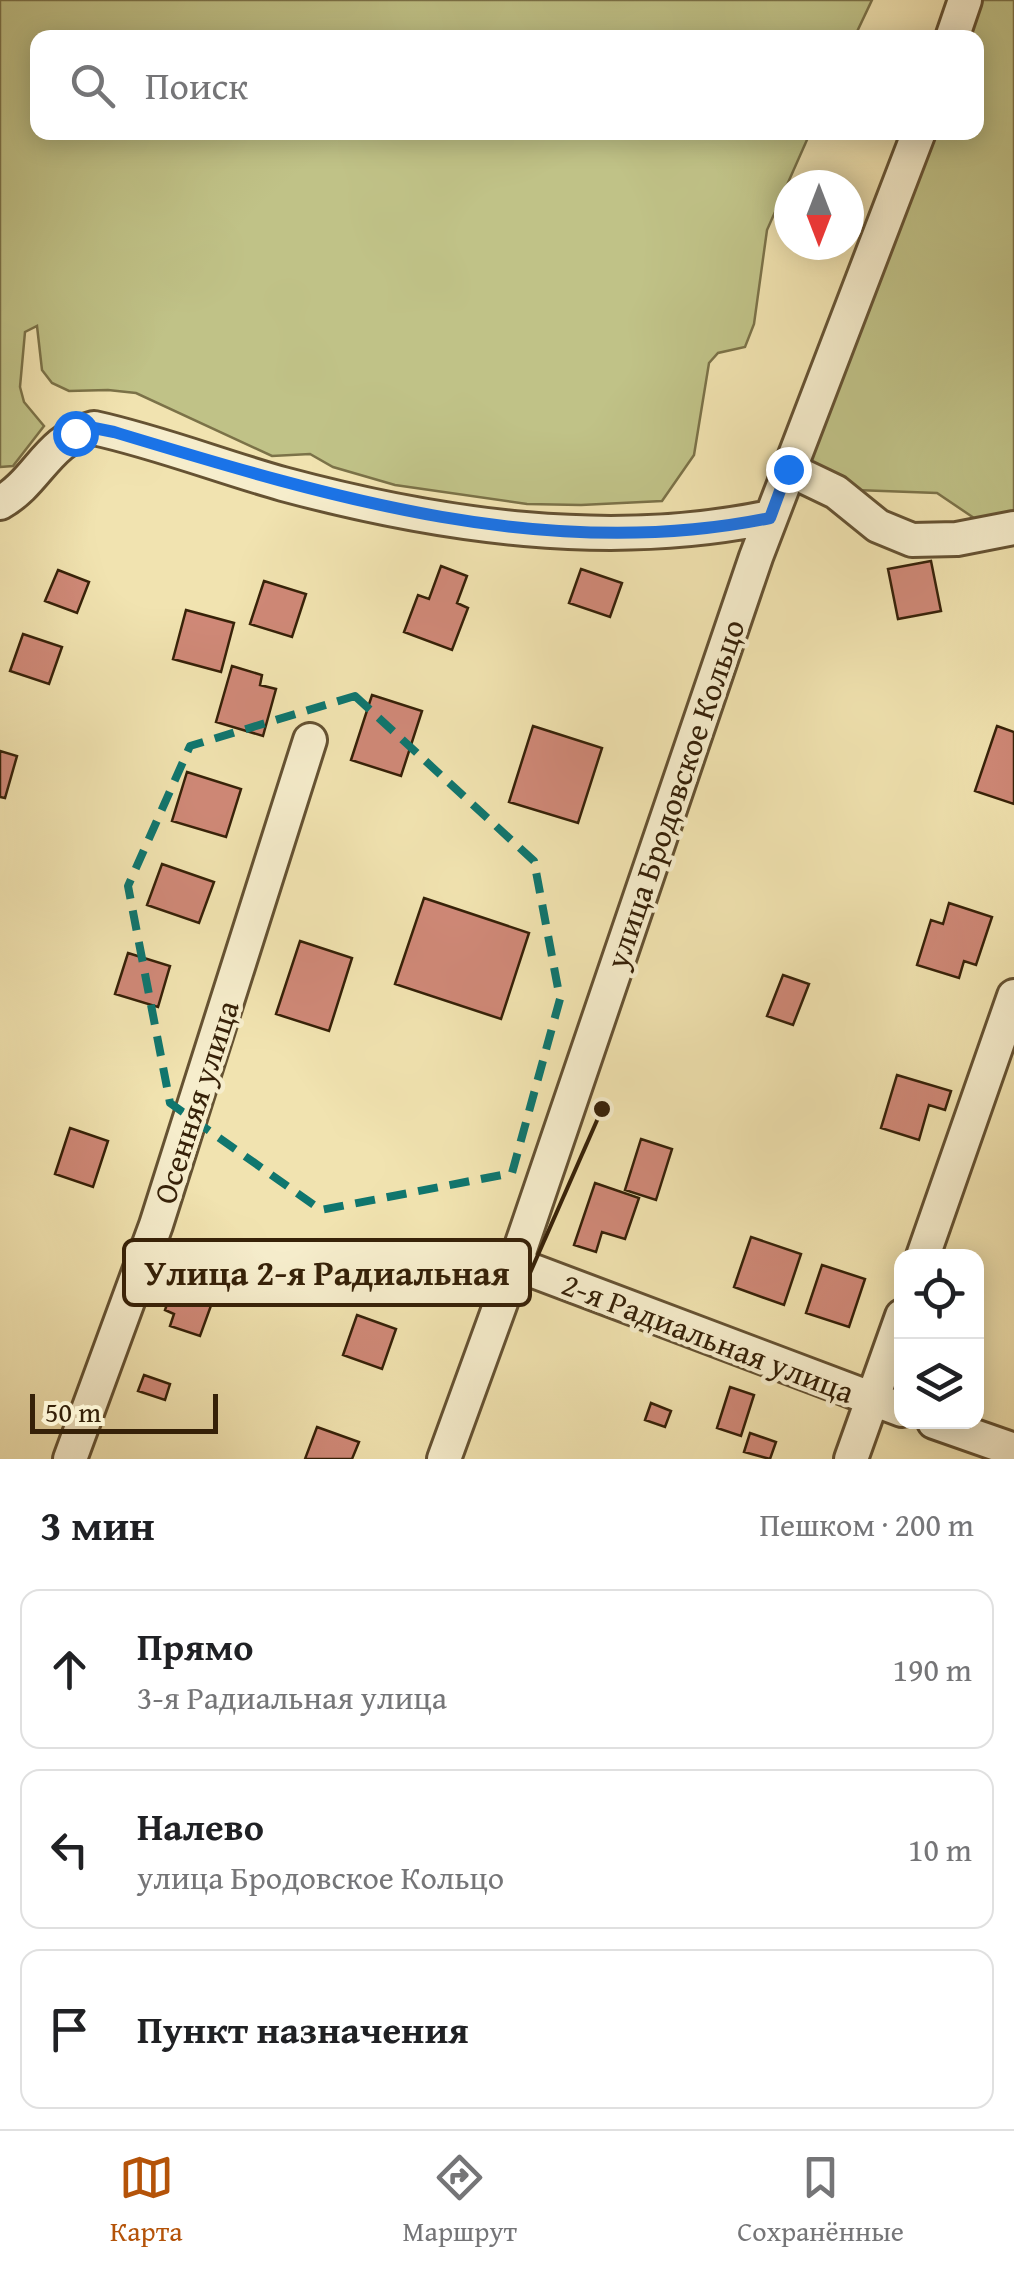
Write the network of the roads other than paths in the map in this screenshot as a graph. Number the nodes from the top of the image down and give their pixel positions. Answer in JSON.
{"nodes":[{"id":1,"x":965,"y":0,"type":"edge"},
{"id":2,"x":955,"y":30,"type":"edge"},
{"id":3,"x":916,"y":140,"type":"edge"},
{"id":4,"x":788,"y":469,"type":"junction"},
{"id":5,"x":0,"y":503,"type":"edge"},
{"id":6,"x":770,"y":518,"type":"junction"},
{"id":7,"x":1014,"y":528,"type":"edge"},
{"id":8,"x":310,"y":740,"type":"dead end"},
{"id":9,"x":1014,"y":996,"type":"edge"},
{"id":10,"x":924,"y":1249,"type":"edge"},
{"id":11,"x":515,"y":1264,"type":"junction"},
{"id":12,"x":898,"y":1339,"type":"edge"},
{"id":13,"x":887,"y":1405,"type":"edge"},
{"id":14,"x":954,"y":1429,"type":"edge"},
{"id":15,"x":1014,"y":1450,"type":"edge"},
{"id":16,"x":70,"y":1459,"type":"edge"},
{"id":17,"x":444,"y":1459,"type":"edge"},
{"id":18,"x":851,"y":1459,"type":"edge"}],
"edges":[{"from":1,"to":2,"type":"street"},
{"from":3,"to":4,"type":"street","name":"улица Бродовское Кольцо"},
{"from":4,"to":6,"type":"street","name":"улица Бродовское Кольцо"},
{"from":4,"to":7,"type":"street"},
{"from":5,"to":6,"type":"street"},
{"from":6,"to":11,"type":"street","name":"улица Бродовское Кольцо"},
{"from":8,"to":16,"type":"street","name":"Осенняя улица"},
{"from":9,"to":10,"type":"street"},
{"from":11,"to":13,"type":"street","name":"2-я Радиальная улица"},
{"from":11,"to":17,"type":"street","name":"улица Бродовское Кольцо"},
{"from":12,"to":13,"type":"street"},
{"from":13,"to":18,"type":"street"},
{"from":14,"to":15,"type":"street"}]}
